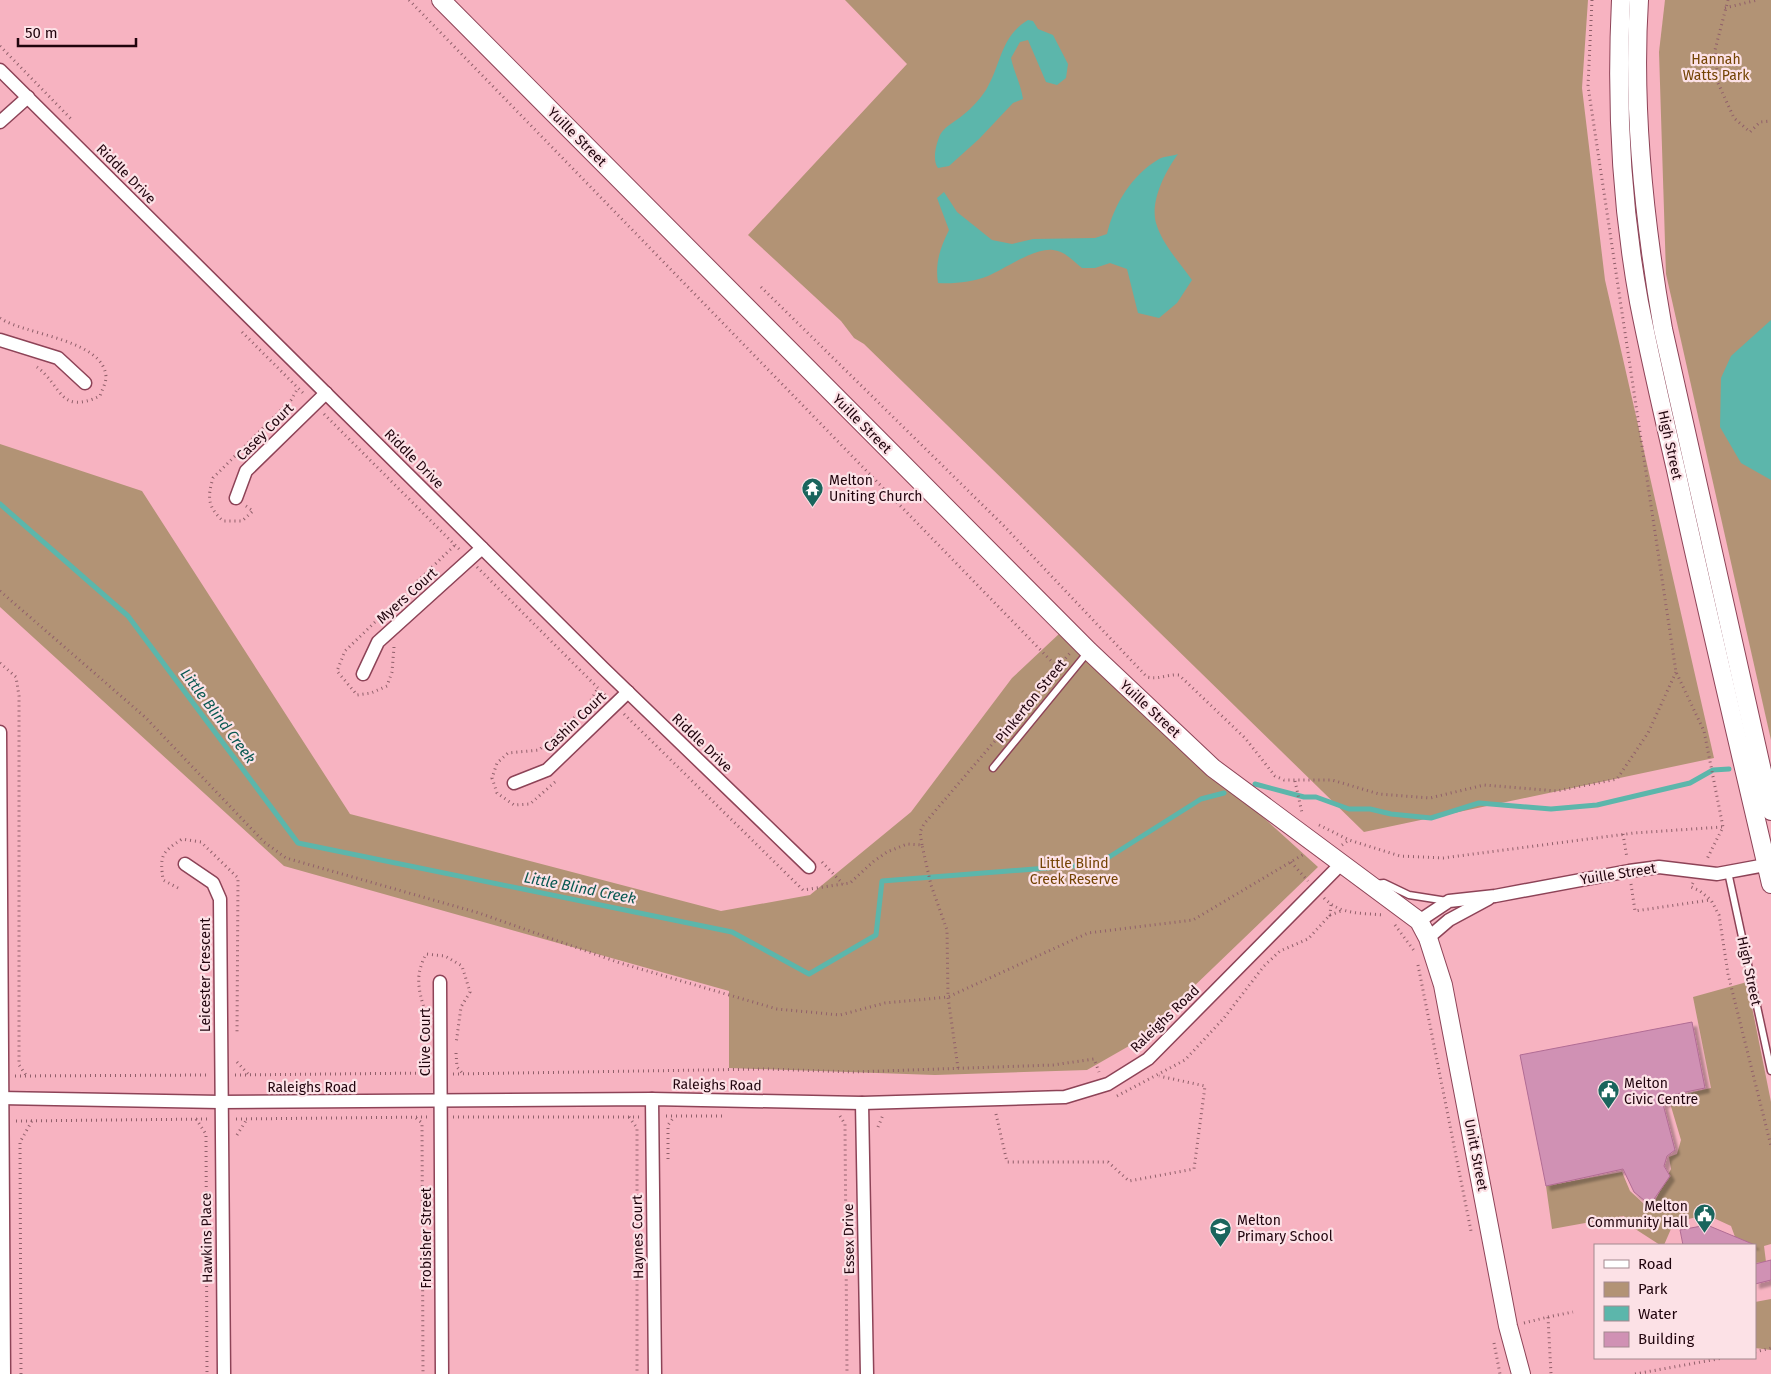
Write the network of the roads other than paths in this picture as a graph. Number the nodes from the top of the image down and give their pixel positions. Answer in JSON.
{"nodes":[{"id":1,"x":441,"y":0,"type":"edge"},
{"id":2,"x":1621,"y":0,"type":"edge"},
{"id":3,"x":1639,"y":0,"type":"edge"},
{"id":4,"x":0,"y":70,"type":"edge"},
{"id":5,"x":28,"y":97,"type":"junction"},
{"id":6,"x":0,"y":122,"type":"edge"},
{"id":7,"x":0,"y":340,"type":"edge"},
{"id":8,"x":85,"y":383,"type":"dead end"},
{"id":9,"x":326,"y":393,"type":"junction"},
{"id":10,"x":236,"y":498,"type":"dead end"},
{"id":11,"x":482,"y":548,"type":"junction"},
{"id":12,"x":1089,"y":651,"type":"junction"},
{"id":13,"x":363,"y":674,"type":"dead end"},
{"id":14,"x":628,"y":692,"type":"junction"},
{"id":15,"x":0,"y":732,"type":"edge"},
{"id":16,"x":994,"y":768,"type":"dead end"},
{"id":17,"x":514,"y":783,"type":"dead end"},
{"id":18,"x":1771,"y":811,"type":"edge"},
{"id":19,"x":1336,"y":858,"type":"junction"},
{"id":20,"x":184,"y":864,"type":"dead end"},
{"id":21,"x":1769,"y":865,"type":"edge"},
{"id":22,"x":809,"y":867,"type":"dead end"},
{"id":23,"x":1728,"y":872,"type":"junction"},
{"id":24,"x":1371,"y":884,"type":"junction"},
{"id":25,"x":1771,"y":884,"type":"edge"},
{"id":26,"x":1495,"y":896,"type":"junction"},
{"id":27,"x":1449,"y":901,"type":"junction"},
{"id":28,"x":1419,"y":921,"type":"junction"},
{"id":29,"x":1428,"y":938,"type":"junction"},
{"id":30,"x":440,"y":982,"type":"dead end"},
{"id":31,"x":1771,"y":1071,"type":"edge"},
{"id":32,"x":2,"y":1098,"type":"edge"},
{"id":33,"x":652,"y":1099,"type":"junction"},
{"id":34,"x":440,"y":1101,"type":"junction"},
{"id":35,"x":220,"y":1102,"type":"junction"},
{"id":36,"x":862,"y":1109,"type":"junction"},
{"id":37,"x":4,"y":1374,"type":"edge"},
{"id":38,"x":224,"y":1374,"type":"edge"},
{"id":39,"x":442,"y":1374,"type":"edge"},
{"id":40,"x":655,"y":1374,"type":"edge"},
{"id":41,"x":867,"y":1374,"type":"edge"},
{"id":42,"x":1521,"y":1374,"type":"edge"}],
"edges":[{"from":1,"to":12,"type":"street","name":"Yuille Street"},
{"from":2,"to":21,"type":"street","name":"High Street"},
{"from":3,"to":18,"type":"street","name":"High Street"},
{"from":4,"to":5,"type":"street","name":"Riddle Drive"},
{"from":5,"to":6,"type":"street"},
{"from":5,"to":9,"type":"street","name":"Riddle Drive"},
{"from":7,"to":8,"type":"street"},
{"from":9,"to":10,"type":"street","name":"Casey Court"},
{"from":9,"to":11,"type":"street","name":"Riddle Drive"},
{"from":11,"to":13,"type":"street","name":"Myers Court"},
{"from":11,"to":14,"type":"street","name":"Riddle Drive"},
{"from":12,"to":16,"type":"lane","name":"Pinkerton Street"},
{"from":12,"to":19,"type":"street","name":"Yuille Street"},
{"from":14,"to":17,"type":"street","name":"Cashin Court"},
{"from":14,"to":22,"type":"street","name":"Riddle Drive"},
{"from":15,"to":32,"type":"street"},
{"from":19,"to":24,"type":"street","name":"Yuille Street"},
{"from":19,"to":36,"type":"street","name":"Raleighs Road"},
{"from":20,"to":35,"type":"street","name":"Leicester Crescent"},
{"from":21,"to":23,"type":"street","name":"Yuille Street"},
{"from":21,"to":25,"type":"street","name":"High Street"},
{"from":23,"to":26,"type":"street","name":"Yuille Street"},
{"from":23,"to":31,"type":"lane","name":"High Street"},
{"from":24,"to":27,"type":"lane"},
{"from":24,"to":28,"type":"street","name":"Yuille Street"},
{"from":26,"to":27,"type":"street","name":"Yuille Street"},
{"from":26,"to":29,"type":"street","name":"Yuille Street"},
{"from":27,"to":28,"type":"street","name":"Yuille Street"},
{"from":28,"to":29,"type":"street","name":"Yuille Street"},
{"from":29,"to":42,"type":"street","name":"Unitt Street"},
{"from":30,"to":34,"type":"street","name":"Clive Court"},
{"from":32,"to":35,"type":"street","name":"Raleighs Road"},
{"from":32,"to":37,"type":"street"},
{"from":33,"to":34,"type":"street","name":"Raleighs Road"},
{"from":33,"to":36,"type":"street","name":"Raleighs Road"},
{"from":33,"to":40,"type":"street","name":"Haynes Court"},
{"from":34,"to":35,"type":"street","name":"Raleighs Road"},
{"from":34,"to":39,"type":"street","name":"Frobisher Street"},
{"from":35,"to":38,"type":"street","name":"Hawkins Place"},
{"from":36,"to":41,"type":"street","name":"Essex Drive"}]}
